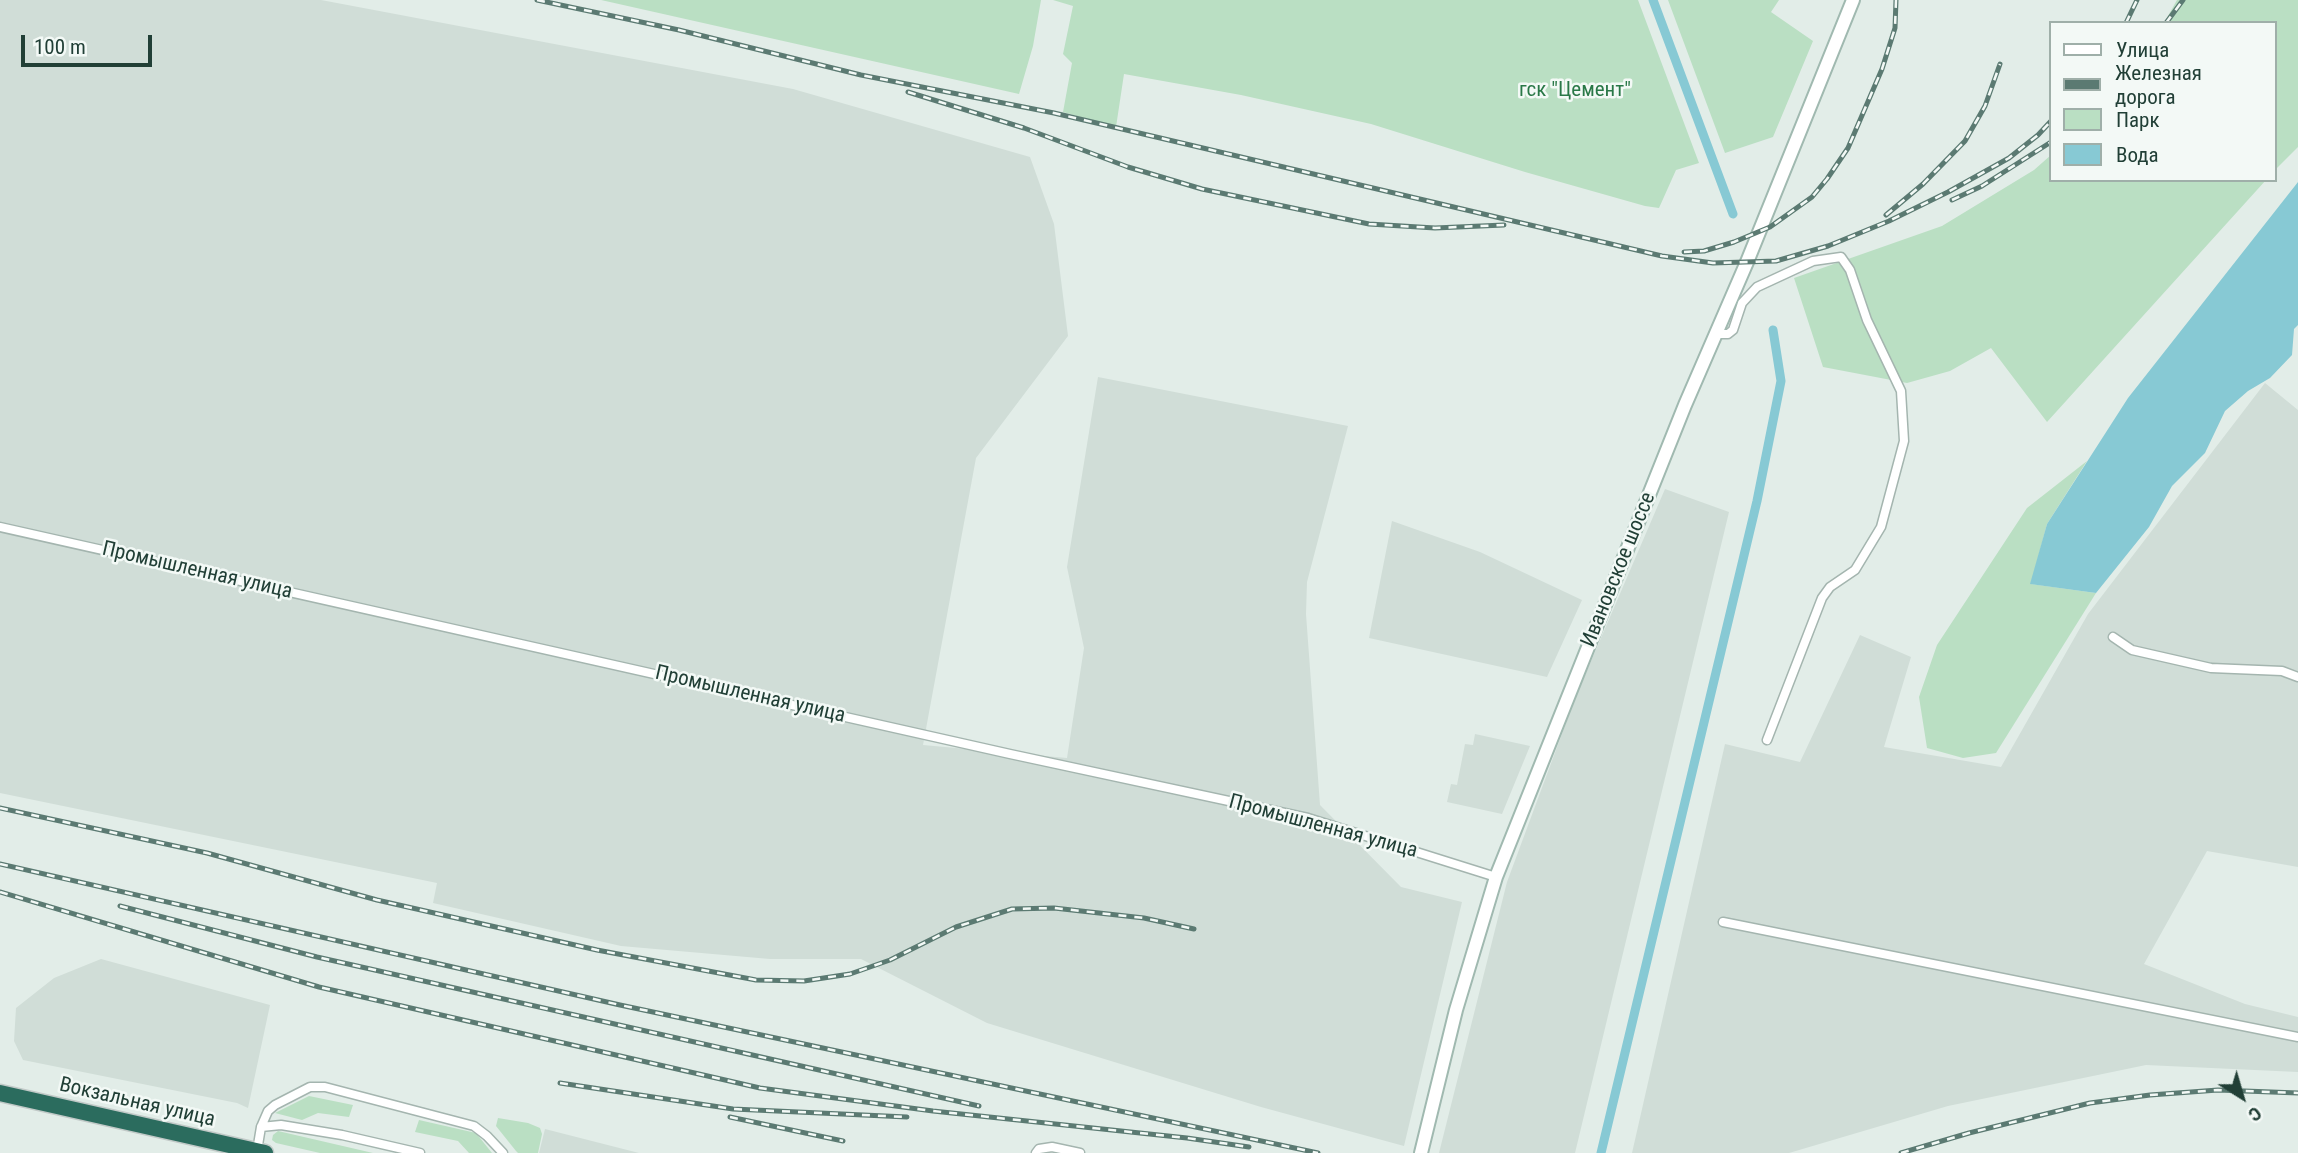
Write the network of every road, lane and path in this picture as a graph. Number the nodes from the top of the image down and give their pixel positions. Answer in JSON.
{"nodes":[{"id":1,"x":1853,"y":0,"type":"edge"},
{"id":2,"x":1716,"y":334,"type":"junction"},
{"id":3,"x":0,"y":527,"type":"edge"},
{"id":4,"x":2113,"y":637,"type":"dead end"},
{"id":5,"x":2298,"y":677,"type":"edge"},
{"id":6,"x":1767,"y":740,"type":"dead end"},
{"id":7,"x":1496,"y":877,"type":"junction"},
{"id":8,"x":1723,"y":922,"type":"dead end"},
{"id":9,"x":2298,"y":1037,"type":"edge"},
{"id":10,"x":0,"y":1093,"type":"edge"},
{"id":11,"x":261,"y":1127,"type":"junction"},
{"id":12,"x":260,"y":1153,"type":"edge"},
{"id":13,"x":419,"y":1153,"type":"edge"},
{"id":14,"x":503,"y":1153,"type":"edge"},
{"id":15,"x":1036,"y":1153,"type":"edge"},
{"id":16,"x":1080,"y":1153,"type":"edge"},
{"id":17,"x":1421,"y":1153,"type":"edge"}],
"edges":[{"from":1,"to":2,"type":"street","name":"Ивановское шоссе"},
{"from":2,"to":6,"type":"street"},
{"from":2,"to":7,"type":"street","name":"Ивановское шоссе"},
{"from":3,"to":7,"type":"street","name":"Промышленная улица"},
{"from":4,"to":5,"type":"street"},
{"from":7,"to":17,"type":"street","name":"Ивановское шоссе"},
{"from":8,"to":9,"type":"street"},
{"from":10,"to":12,"type":"highway","name":"Вокзальная улица"},
{"from":11,"to":12,"type":"street"},
{"from":11,"to":13,"type":"street"},
{"from":11,"to":14,"type":"street"},
{"from":15,"to":16,"type":"street"}]}
